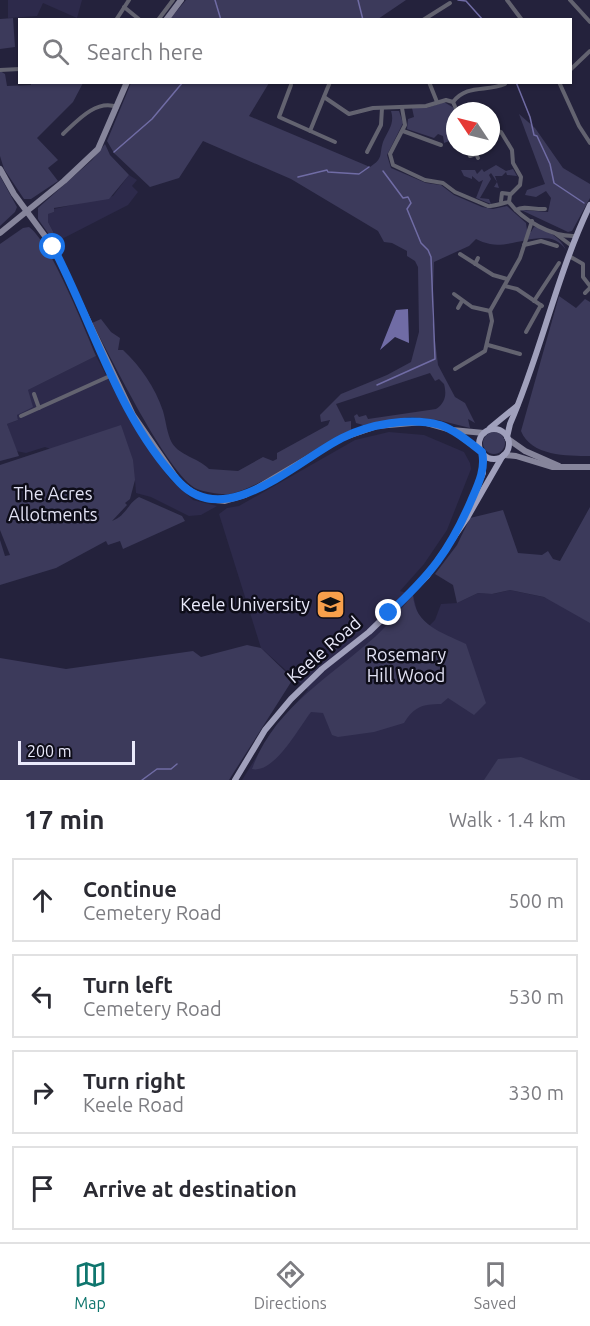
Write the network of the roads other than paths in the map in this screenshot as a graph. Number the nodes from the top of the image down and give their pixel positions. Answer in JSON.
{"nodes":[{"id":1,"x":129,"y":0,"type":"edge"},
{"id":2,"x":173,"y":0,"type":"edge"},
{"id":3,"x":181,"y":0,"type":"edge"},
{"id":4,"x":507,"y":0,"type":"edge"},
{"id":5,"x":570,"y":0,"type":"edge"},
{"id":6,"x":450,"y":3,"type":"dead end"},
{"id":7,"x":124,"y":7,"type":"junction"},
{"id":8,"x":117,"y":18,"type":"edge"},
{"id":9,"x":138,"y":18,"type":"edge"},
{"id":10,"x":160,"y":18,"type":"edge"},
{"id":11,"x":168,"y":18,"type":"edge"},
{"id":12,"x":426,"y":18,"type":"edge"},
{"id":13,"x":520,"y":18,"type":"edge"},
{"id":14,"x":590,"y":22,"type":"edge"},
{"id":15,"x":590,"y":51,"type":"edge"},
{"id":16,"x":572,"y":68,"type":"edge"},
{"id":17,"x":18,"y":69,"type":"edge"},
{"id":18,"x":0,"y":70,"type":"edge"},
{"id":19,"x":126,"y":84,"type":"edge"},
{"id":20,"x":329,"y":84,"type":"edge"},
{"id":21,"x":430,"y":84,"type":"edge"},
{"id":22,"x":560,"y":84,"type":"edge"},
{"id":23,"x":505,"y":85,"type":"edge"},
{"id":24,"x":292,"y":88,"type":"dead end"},
{"id":25,"x":324,"y":97,"type":"junction"},
{"id":26,"x":437,"y":102,"type":"junction"},
{"id":27,"x":453,"y":102,"type":"joint"},
{"id":28,"x":117,"y":107,"type":"junction"},
{"id":29,"x":385,"y":107,"type":"junction"},
{"id":30,"x":402,"y":108,"type":"junction"},
{"id":31,"x":310,"y":131,"type":"junction"},
{"id":32,"x":403,"y":131,"type":"junction"},
{"id":33,"x":500,"y":132,"type":"edge"},
{"id":34,"x":63,"y":134,"type":"dead end"},
{"id":35,"x":439,"y":138,"type":"dead end"},
{"id":36,"x":335,"y":142,"type":"dead end"},
{"id":37,"x":590,"y":142,"type":"edge"},
{"id":38,"x":370,"y":150,"type":"dead end"},
{"id":39,"x":0,"y":169,"type":"edge"},
{"id":40,"x":510,"y":195,"type":"junction"},
{"id":41,"x":501,"y":201,"type":"junction"},
{"id":42,"x":509,"y":202,"type":"junction"},
{"id":43,"x":590,"y":205,"type":"edge"},
{"id":44,"x":544,"y":209,"type":"dead end"},
{"id":45,"x":516,"y":210,"type":"junction"},
{"id":46,"x":27,"y":211,"type":"junction"},
{"id":47,"x":532,"y":221,"type":"junction"},
{"id":48,"x":551,"y":230,"type":"junction"},
{"id":49,"x":0,"y":233,"type":"edge"},
{"id":50,"x":576,"y":236,"type":"junction"},
{"id":51,"x":556,"y":244,"type":"dead end"},
{"id":52,"x":524,"y":245,"type":"junction"},
{"id":53,"x":572,"y":247,"type":"junction"},
{"id":54,"x":460,"y":254,"type":"dead end"},
{"id":55,"x":568,"y":256,"type":"junction"},
{"id":56,"x":478,"y":258,"type":"dead end"},
{"id":57,"x":559,"y":263,"type":"dead end"},
{"id":58,"x":475,"y":264,"type":"junction"},
{"id":59,"x":507,"y":279,"type":"junction"},
{"id":60,"x":505,"y":286,"type":"junction"},
{"id":61,"x":590,"y":287,"type":"edge"},
{"id":62,"x":585,"y":293,"type":"dead end"},
{"id":63,"x":454,"y":294,"type":"dead end"},
{"id":64,"x":462,"y":301,"type":"junction"},
{"id":65,"x":534,"y":301,"type":"junction"},
{"id":66,"x":458,"y":308,"type":"dead end"},
{"id":67,"x":490,"y":311,"type":"junction"},
{"id":68,"x":526,"y":332,"type":"dead end"},
{"id":69,"x":488,"y":345,"type":"junction"},
{"id":70,"x":520,"y":354,"type":"dead end"},
{"id":71,"x":455,"y":369,"type":"dead end"},
{"id":72,"x":112,"y":375,"type":"junction"},
{"id":73,"x":34,"y":394,"type":"dead end"},
{"id":74,"x":517,"y":406,"type":"junction"},
{"id":75,"x":39,"y":408,"type":"junction"},
{"id":76,"x":21,"y":416,"type":"dead end"},
{"id":77,"x":452,"y":430,"type":"junction"},
{"id":78,"x":485,"y":432,"type":"junction"},
{"id":79,"x":508,"y":438,"type":"junction"},
{"id":80,"x":482,"y":453,"type":"junction"},
{"id":81,"x":503,"y":456,"type":"junction"},
{"id":82,"x":559,"y":466,"type":"junction"},
{"id":83,"x":590,"y":466,"type":"edge"},
{"id":84,"x":464,"y":522,"type":"junction"},
{"id":85,"x":237,"y":778,"type":"edge"}],
"edges":[{"from":1,"to":7,"type":"street"},
{"from":2,"to":10,"type":"street"},
{"from":3,"to":11,"type":"street"},
{"from":4,"to":13,"type":"street"},
{"from":5,"to":14,"type":"street"},
{"from":6,"to":12,"type":"street"},
{"from":7,"to":8,"type":"street"},
{"from":7,"to":9,"type":"street"},
{"from":15,"to":16,"type":"street"},
{"from":17,"to":18,"type":"street"},
{"from":19,"to":28,"type":"street"},
{"from":20,"to":25,"type":"street"},
{"from":21,"to":26,"type":"street"},
{"from":22,"to":37,"type":"street"},
{"from":23,"to":27,"type":"street"},
{"from":24,"to":31,"type":"street"},
{"from":25,"to":29,"type":"street"},
{"from":25,"to":31,"type":"street"},
{"from":26,"to":27,"type":"street"},
{"from":26,"to":30,"type":"street"},
{"from":28,"to":34,"type":"street"},
{"from":28,"to":46,"type":"street"},
{"from":29,"to":30,"type":"street"},
{"from":29,"to":38,"type":"street"},
{"from":30,"to":32,"type":"street"},
{"from":31,"to":36,"type":"street"},
{"from":32,"to":35,"type":"street"},
{"from":32,"to":41,"type":"street"},
{"from":33,"to":40,"type":"street"},
{"from":39,"to":46,"type":"street"},
{"from":40,"to":41,"type":"street"},
{"from":40,"to":42,"type":"street"},
{"from":41,"to":42,"type":"street"},
{"from":42,"to":45,"type":"street"},
{"from":43,"to":50,"type":"main road"},
{"from":44,"to":45,"type":"street"},
{"from":45,"to":47,"type":"street"},
{"from":46,"to":49,"type":"street"},
{"from":46,"to":72,"type":"street"},
{"from":47,"to":48,"type":"street"},
{"from":47,"to":52,"type":"street"},
{"from":48,"to":50,"type":"street"},
{"from":48,"to":53,"type":"street"},
{"from":50,"to":53,"type":"main road"},
{"from":51,"to":52,"type":"street"},
{"from":52,"to":59,"type":"street"},
{"from":53,"to":55,"type":"main road"},
{"from":54,"to":58,"type":"street"},
{"from":55,"to":61,"type":"street"},
{"from":55,"to":74,"type":"main road"},
{"from":56,"to":58,"type":"street"},
{"from":57,"to":65,"type":"street"},
{"from":58,"to":59,"type":"street"},
{"from":59,"to":60,"type":"street"},
{"from":60,"to":65,"type":"street"},
{"from":60,"to":67,"type":"street"},
{"from":61,"to":62,"type":"street"},
{"from":63,"to":64,"type":"street"},
{"from":64,"to":66,"type":"street"},
{"from":64,"to":67,"type":"street"},
{"from":65,"to":68,"type":"street"},
{"from":67,"to":69,"type":"street"},
{"from":69,"to":70,"type":"street"},
{"from":69,"to":71,"type":"street"},
{"from":72,"to":75,"type":"street"},
{"from":72,"to":77,"type":"street"},
{"from":73,"to":75,"type":"street"},
{"from":74,"to":78,"type":"main road"},
{"from":74,"to":79,"type":"main road"},
{"from":75,"to":76,"type":"street"},
{"from":77,"to":78,"type":"street"},
{"from":77,"to":80,"type":"street"},
{"from":78,"to":79,"type":"main road"},
{"from":78,"to":80,"type":"main road"},
{"from":79,"to":81,"type":"main road"},
{"from":79,"to":82,"type":"street"},
{"from":80,"to":81,"type":"main road"},
{"from":80,"to":84,"type":"main road","name":"Keele Road"},
{"from":81,"to":82,"type":"street"},
{"from":81,"to":84,"type":"main road","name":"Keele Road"},
{"from":82,"to":83,"type":"street"},
{"from":84,"to":85,"type":"main road","name":"Keele Road"}]}
